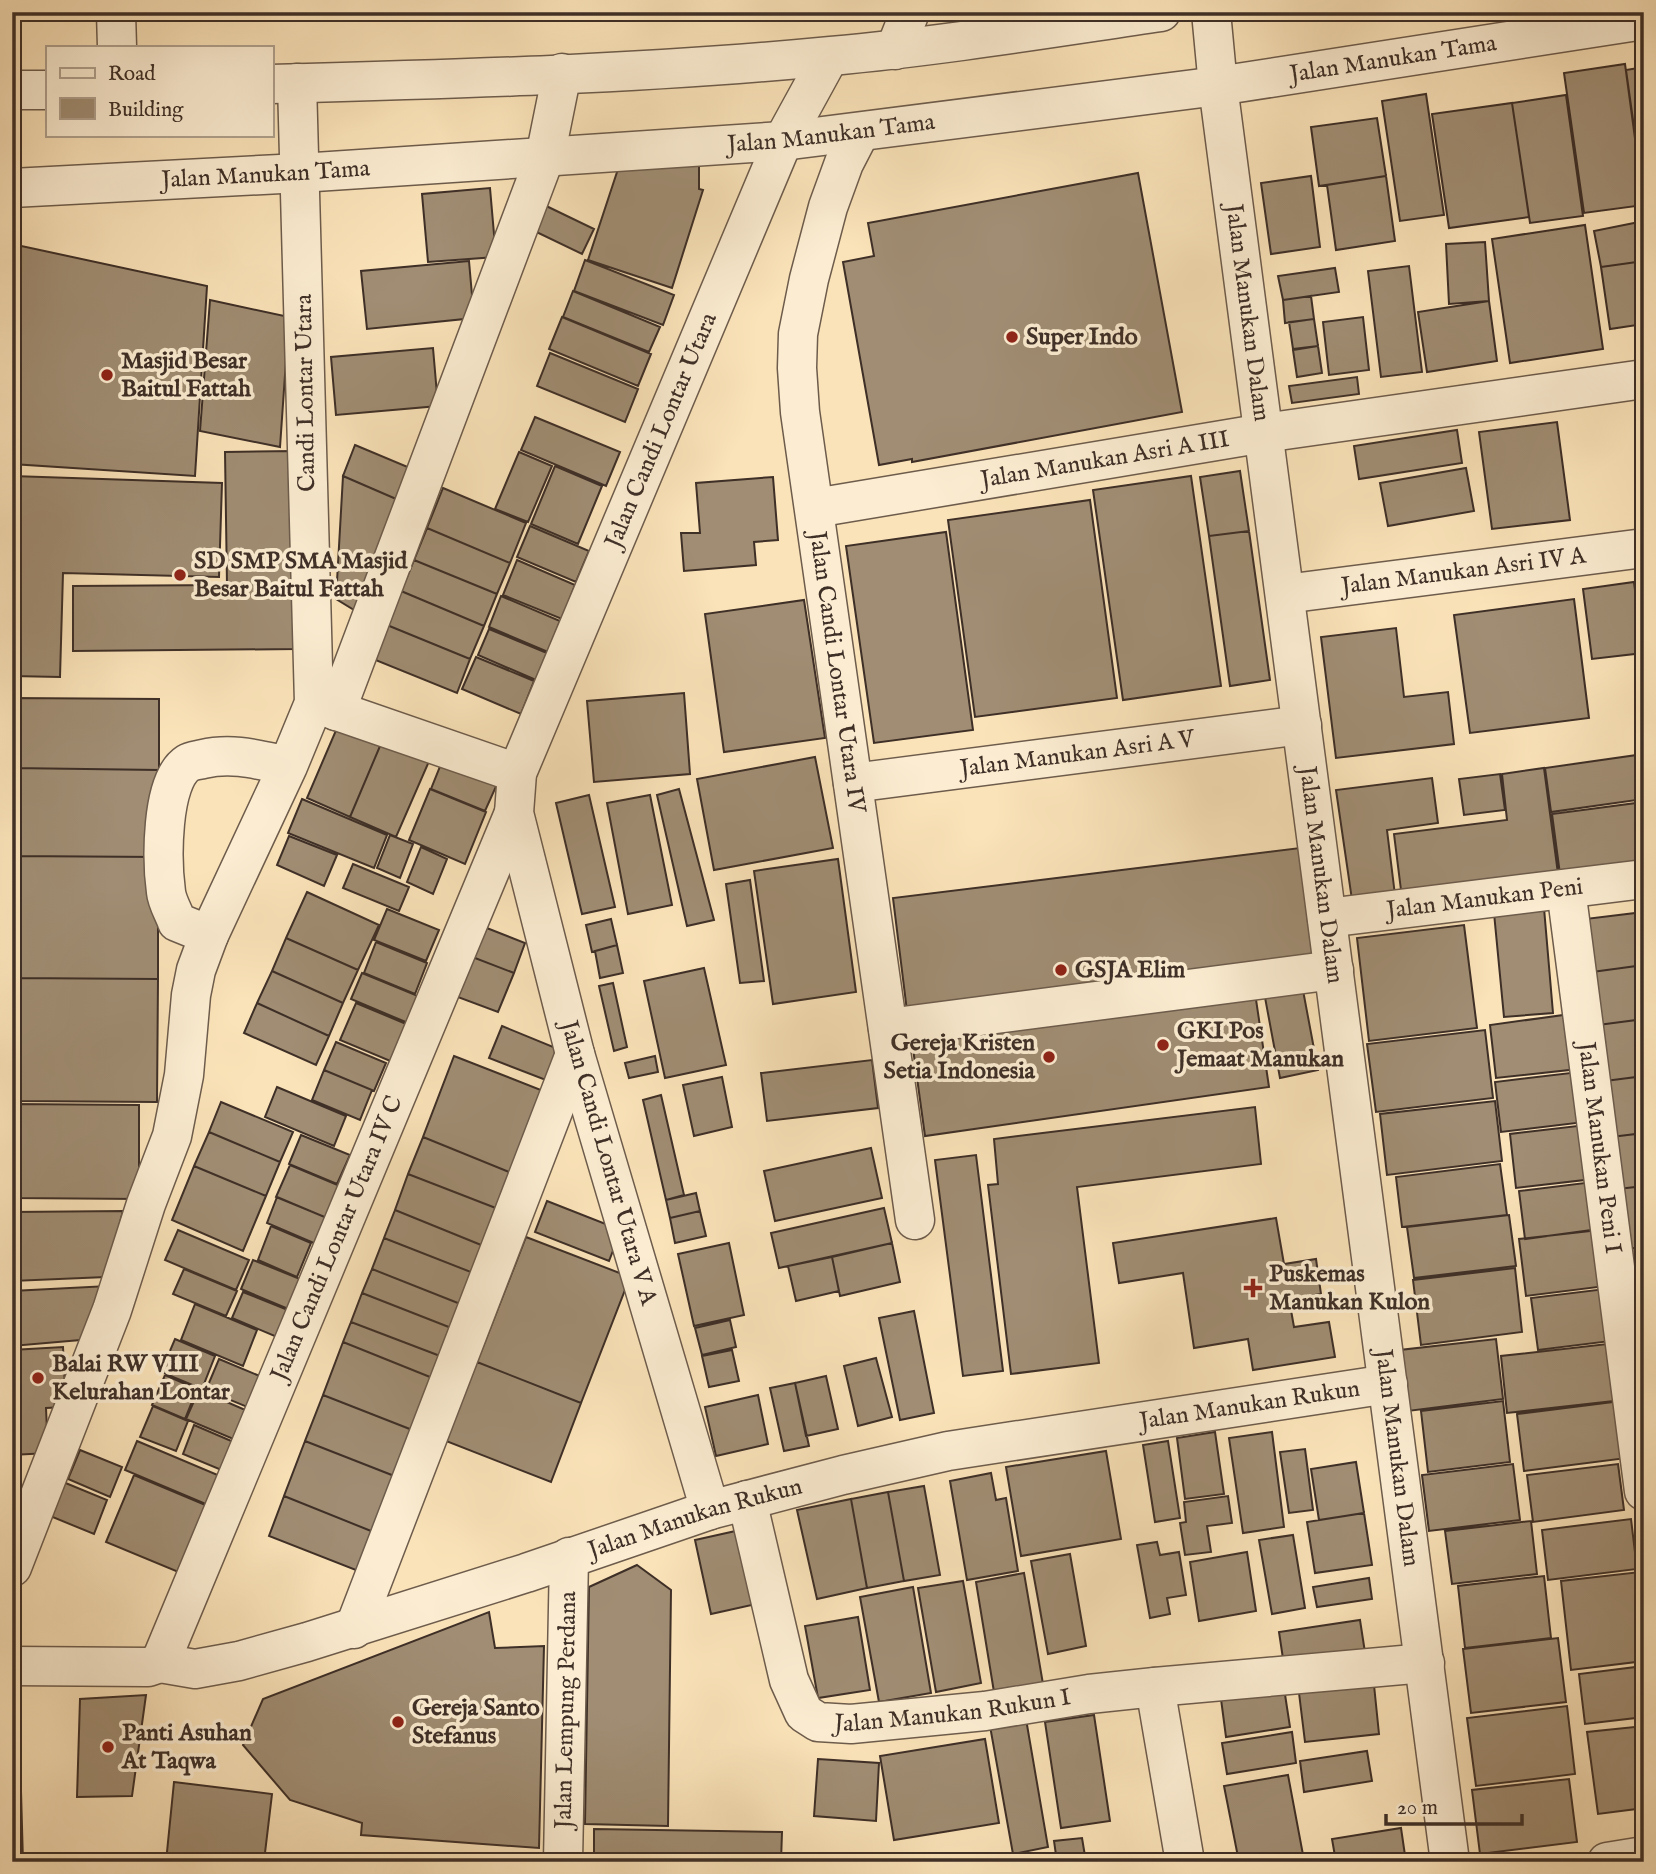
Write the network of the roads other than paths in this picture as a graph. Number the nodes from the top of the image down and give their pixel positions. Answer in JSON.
{"nodes":[{"id":1,"x":116,"y":12,"type":"edge"},
{"id":2,"x":911,"y":12,"type":"edge"},
{"id":3,"x":1161,"y":12,"type":"edge"},
{"id":4,"x":1211,"y":12,"type":"edge"},
{"id":5,"x":1641,"y":18,"type":"edge"},
{"id":6,"x":117,"y":46,"type":"edge"},
{"id":7,"x":895,"y":50,"type":"junction"},
{"id":8,"x":829,"y":57,"type":"junction"},
{"id":9,"x":562,"y":73,"type":"junction"},
{"id":10,"x":284,"y":83,"type":"edge"},
{"id":11,"x":1218,"y":86,"type":"junction"},
{"id":12,"x":12,"y":90,"type":"edge"},
{"id":13,"x":46,"y":90,"type":"edge"},
{"id":14,"x":860,"y":132,"type":"junction"},
{"id":15,"x":783,"y":141,"type":"junction"},
{"id":16,"x":545,"y":157,"type":"junction"},
{"id":17,"x":300,"y":173,"type":"junction"},
{"id":18,"x":12,"y":188,"type":"edge"},
{"id":19,"x":1644,"y":379,"type":"edge"},
{"id":20,"x":1264,"y":433,"type":"junction"},
{"id":21,"x":815,"y":508,"type":"junction"},
{"id":22,"x":1644,"y":548,"type":"edge"},
{"id":23,"x":1285,"y":594,"type":"junction"},
{"id":24,"x":325,"y":707,"type":"junction"},
{"id":25,"x":1302,"y":725,"type":"junction"},
{"id":26,"x":288,"y":766,"type":"junction"},
{"id":27,"x":517,"y":773,"type":"junction"},
{"id":28,"x":853,"y":783,"type":"junction"},
{"id":29,"x":514,"y":813,"type":"junction"},
{"id":30,"x":1644,"y":879,"type":"edge"},
{"id":31,"x":1566,"y":889,"type":"junction"},
{"id":32,"x":1327,"y":918,"type":"junction"},
{"id":33,"x":209,"y":935,"type":"junction"},
{"id":34,"x":1334,"y":970,"type":"junction"},
{"id":35,"x":888,"y":1028,"type":"junction"},
{"id":36,"x":575,"y":1054,"type":"junction"},
{"id":37,"x":915,"y":1220,"type":"dead end"},
{"id":38,"x":1388,"y":1384,"type":"junction"},
{"id":39,"x":1644,"y":1491,"type":"edge"},
{"id":40,"x":747,"y":1500,"type":"junction"},
{"id":41,"x":710,"y":1510,"type":"junction"},
{"id":42,"x":569,"y":1556,"type":"junction"},
{"id":43,"x":12,"y":1567,"type":"edge"},
{"id":44,"x":354,"y":1629,"type":"junction"},
{"id":45,"x":160,"y":1663,"type":"junction"},
{"id":46,"x":1425,"y":1663,"type":"junction"},
{"id":47,"x":12,"y":1666,"type":"edge"},
{"id":48,"x":1155,"y":1687,"type":"junction"},
{"id":49,"x":1644,"y":1856,"type":"edge"},
{"id":50,"x":562,"y":1862,"type":"edge"},
{"id":51,"x":1185,"y":1862,"type":"edge"},
{"id":52,"x":1450,"y":1862,"type":"edge"},
{"id":53,"x":1607,"y":1862,"type":"edge"}],
"edges":[{"from":1,"to":6,"type":"street"},
{"from":2,"to":7,"type":"street"},
{"from":3,"to":7,"type":"street"},
{"from":4,"to":11,"type":"street","name":"Jalan Manukan Dalam"},
{"from":5,"to":11,"type":"street","name":"Jalan Manukan Tama"},
{"from":7,"to":8,"type":"street"},
{"from":8,"to":9,"type":"street"},
{"from":8,"to":15,"type":"street","name":"Jalan Candi Lontar Utara"},
{"from":9,"to":10,"type":"street"},
{"from":9,"to":16,"type":"street"},
{"from":10,"to":17,"type":"street","name":"Candi Lontar Utara"},
{"from":11,"to":14,"type":"street","name":"Jalan Manukan Tama"},
{"from":11,"to":20,"type":"street","name":"Jalan Manukan Dalam"},
{"from":12,"to":13,"type":"street"},
{"from":14,"to":15,"type":"street","name":"Jalan Manukan Tama"},
{"from":14,"to":21,"type":"street","name":"Jalan Candi Lontar Utara IV"},
{"from":15,"to":16,"type":"street","name":"Jalan Manukan Tama"},
{"from":15,"to":27,"type":"street","name":"Jalan Candi Lontar Utara"},
{"from":16,"to":17,"type":"street","name":"Jalan Manukan Tama"},
{"from":16,"to":24,"type":"street"},
{"from":17,"to":18,"type":"street","name":"Jalan Manukan Tama"},
{"from":17,"to":24,"type":"street","name":"Candi Lontar Utara"},
{"from":19,"to":20,"type":"street","name":"Jalan Manukan Asri A III"},
{"from":20,"to":21,"type":"street","name":"Jalan Manukan Asri A III"},
{"from":20,"to":23,"type":"street","name":"Jalan Manukan Dalam"},
{"from":21,"to":28,"type":"street","name":"Jalan Candi Lontar Utara IV"},
{"from":22,"to":23,"type":"street","name":"Jalan Manukan Asri IV A"},
{"from":23,"to":25,"type":"street","name":"Jalan Manukan Dalam"},
{"from":24,"to":26,"type":"street"},
{"from":24,"to":27,"type":"street"},
{"from":25,"to":28,"type":"street","name":"Jalan Manukan Asri A V"},
{"from":25,"to":32,"type":"street","name":"Jalan Manukan Dalam"},
{"from":26,"to":33,"type":"street"},
{"from":26,"to":33,"type":"street"},
{"from":27,"to":29,"type":"street","name":"Jalan Candi Lontar Utara"},
{"from":28,"to":35,"type":"street","name":"Jalan Candi Lontar Utara IV"},
{"from":29,"to":36,"type":"street","name":"Jalan Candi Lontar Utara V A"},
{"from":29,"to":45,"type":"street","name":"Jalan Candi Lontar Utara IV C"},
{"from":30,"to":31,"type":"street","name":"Jalan Manukan Peni"},
{"from":31,"to":32,"type":"street","name":"Jalan Manukan Peni"},
{"from":31,"to":39,"type":"street","name":"Jalan Manukan Peni I"},
{"from":32,"to":34,"type":"street","name":"Jalan Manukan Dalam"},
{"from":33,"to":43,"type":"street"},
{"from":34,"to":35,"type":"street"},
{"from":34,"to":38,"type":"street","name":"Jalan Manukan Dalam"},
{"from":35,"to":37,"type":"street","name":"Jalan Candi Lontar Utara IV"},
{"from":36,"to":41,"type":"street","name":"Jalan Candi Lontar Utara V A"},
{"from":36,"to":44,"type":"street"},
{"from":38,"to":40,"type":"street","name":"Jalan Manukan Rukun"},
{"from":38,"to":46,"type":"street","name":"Jalan Manukan Dalam"},
{"from":40,"to":41,"type":"street","name":"Jalan Manukan Rukun"},
{"from":40,"to":48,"type":"street","name":"Jalan Manukan Rukun I"},
{"from":41,"to":42,"type":"street","name":"Jalan Manukan Rukun"},
{"from":42,"to":44,"type":"street","name":"Jalan Manukan Rukun"},
{"from":42,"to":50,"type":"street","name":"Jalan Lempung Perdana"},
{"from":44,"to":45,"type":"street","name":"Jalan Manukan Rukun"},
{"from":45,"to":47,"type":"street","name":"Jalan Manukan Rukun"},
{"from":46,"to":48,"type":"street","name":"Jalan Manukan Rukun I"},
{"from":46,"to":52,"type":"street","name":"Jalan Manukan Dalam"},
{"from":48,"to":51,"type":"street"},
{"from":49,"to":53,"type":"street"}]}
